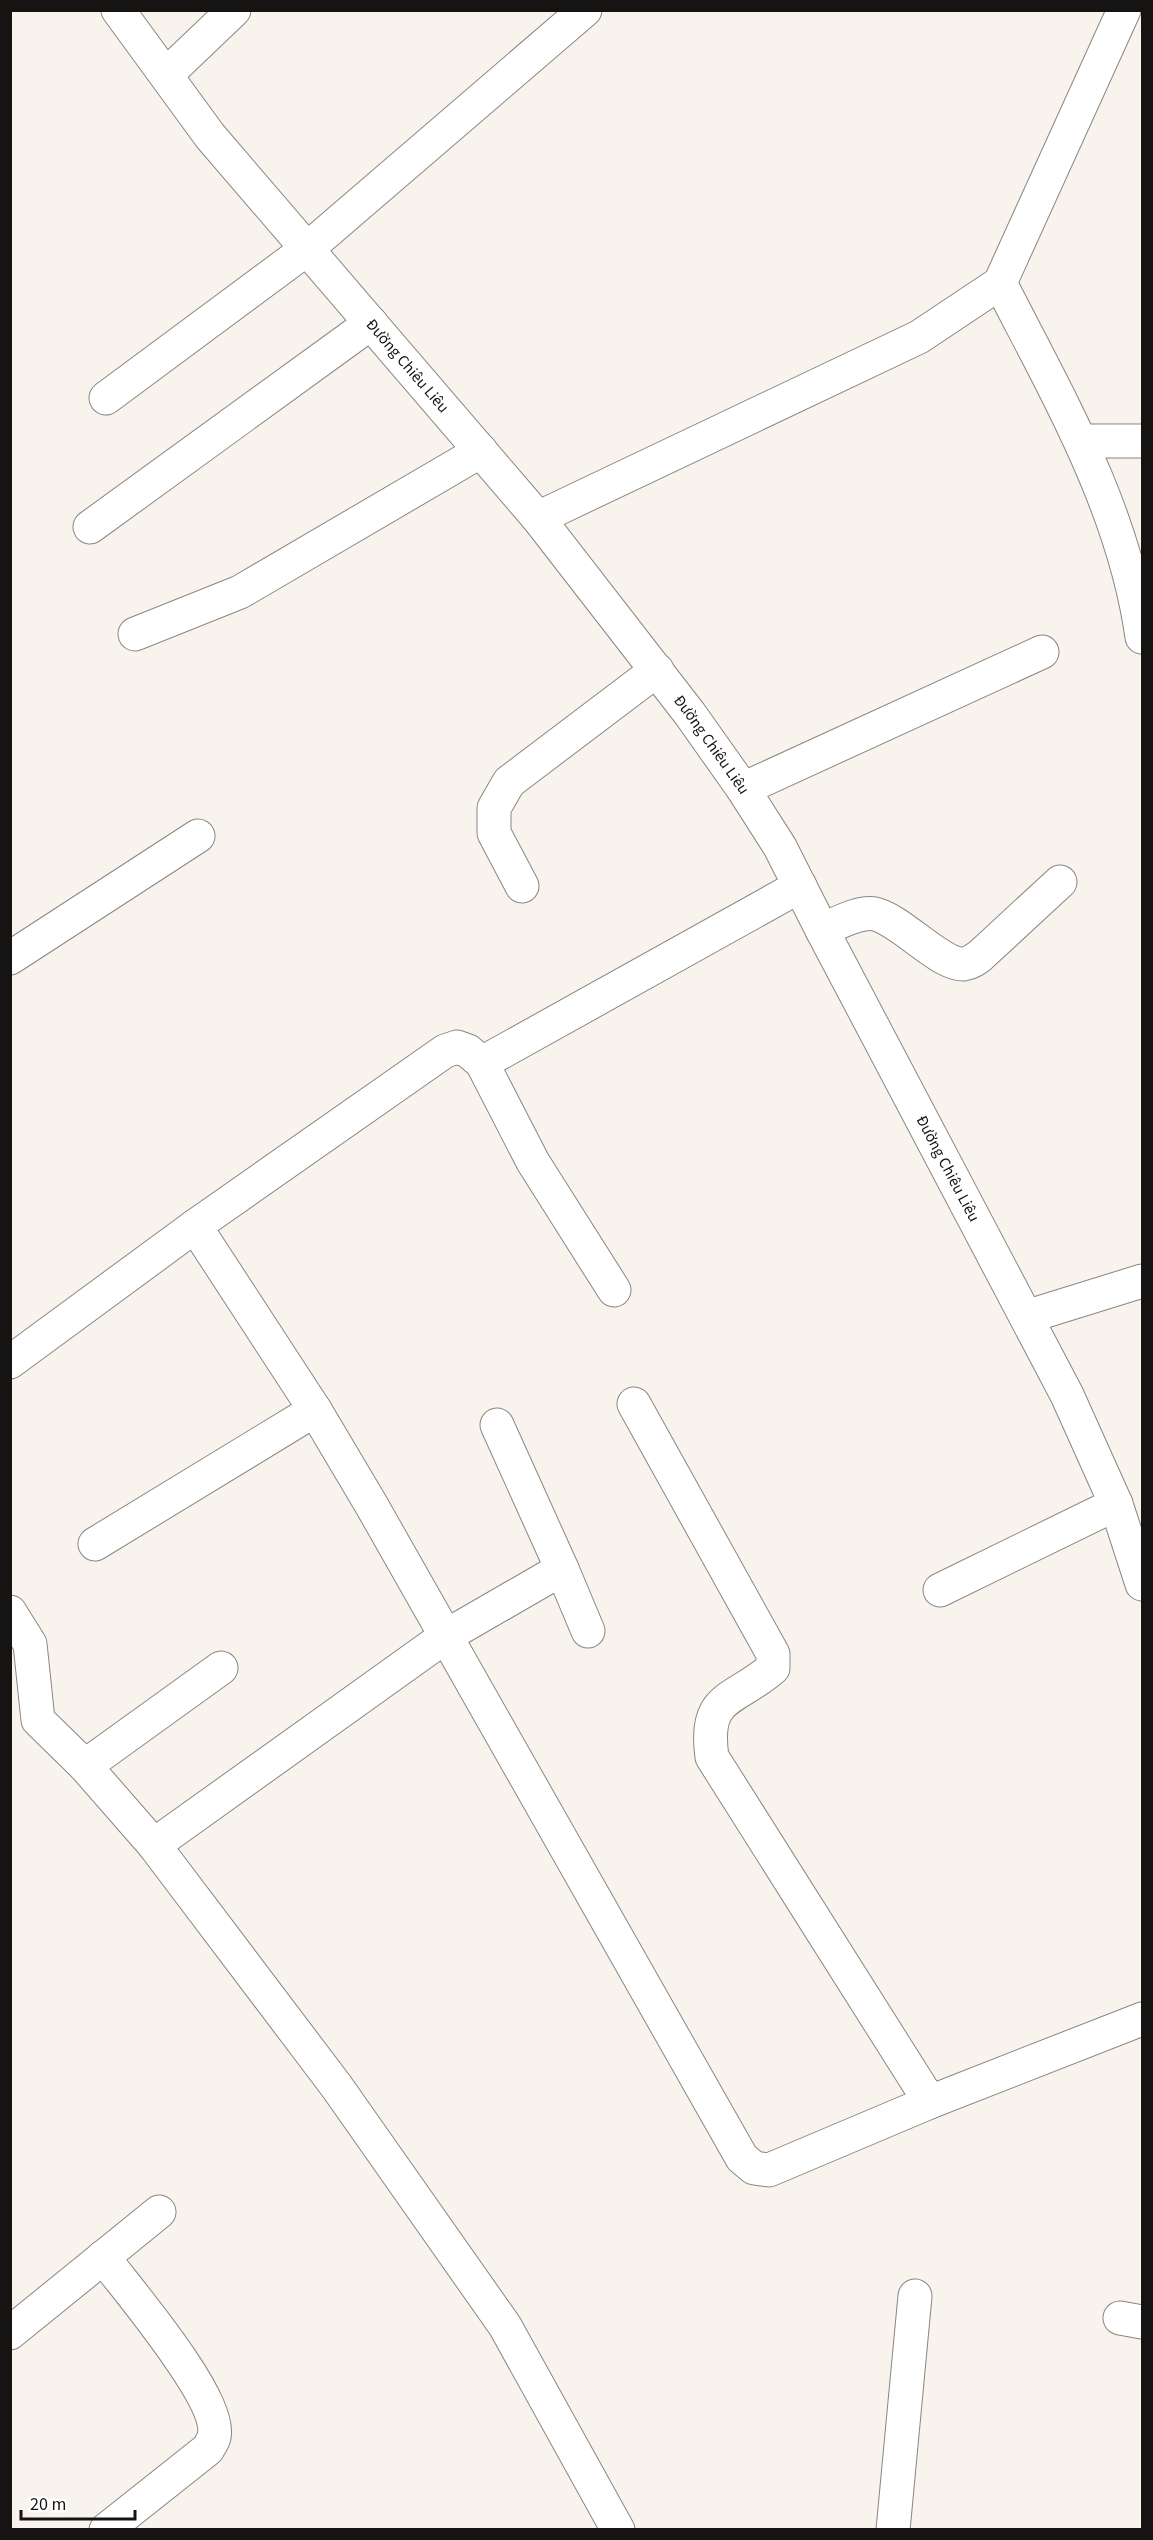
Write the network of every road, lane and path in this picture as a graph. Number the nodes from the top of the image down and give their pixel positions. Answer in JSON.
{"nodes":[{"id":1,"x":118,"y":10,"type":"edge"},
{"id":2,"x":234,"y":10,"type":"edge"},
{"id":3,"x":585,"y":10,"type":"edge"},
{"id":4,"x":1124,"y":10,"type":"edge"},
{"id":5,"x":166,"y":75,"type":"junction"},
{"id":6,"x":307,"y":249,"type":"junction"},
{"id":7,"x":1000,"y":283,"type":"junction"},
{"id":8,"x":371,"y":323,"type":"junction"},
{"id":9,"x":106,"y":398,"type":"dead end"},
{"id":10,"x":1082,"y":441,"type":"junction"},
{"id":11,"x":1143,"y":441,"type":"edge"},
{"id":12,"x":481,"y":451,"type":"junction"},
{"id":13,"x":538,"y":518,"type":"junction"},
{"id":14,"x":90,"y":527,"type":"dead end"},
{"id":15,"x":1141,"y":629,"type":"edge"},
{"id":16,"x":135,"y":634,"type":"dead end"},
{"id":17,"x":1042,"y":652,"type":"dead end"},
{"id":18,"x":657,"y":670,"type":"junction"},
{"id":19,"x":743,"y":789,"type":"junction"},
{"id":20,"x":198,"y":837,"type":"dead end"},
{"id":21,"x":1060,"y":882,"type":"dead end"},
{"id":22,"x":522,"y":886,"type":"dead end"},
{"id":23,"x":800,"y":886,"type":"junction"},
{"id":24,"x":822,"y":930,"type":"junction"},
{"id":25,"x":10,"y":958,"type":"edge"},
{"id":26,"x":482,"y":1063,"type":"junction"},
{"id":27,"x":195,"y":1226,"type":"junction"},
{"id":28,"x":1143,"y":1281,"type":"edge"},
{"id":29,"x":614,"y":1290,"type":"dead end"},
{"id":30,"x":1026,"y":1317,"type":"junction"},
{"id":31,"x":10,"y":1362,"type":"edge"},
{"id":32,"x":634,"y":1404,"type":"dead end"},
{"id":33,"x":315,"y":1410,"type":"junction"},
{"id":34,"x":497,"y":1425,"type":"dead end"},
{"id":35,"x":1116,"y":1504,"type":"junction"},
{"id":36,"x":95,"y":1544,"type":"dead end"},
{"id":37,"x":562,"y":1569,"type":"junction"},
{"id":38,"x":1143,"y":1584,"type":"edge"},
{"id":39,"x":940,"y":1590,"type":"dead end"},
{"id":40,"x":10,"y":1612,"type":"edge"},
{"id":41,"x":588,"y":1631,"type":"dead end"},
{"id":42,"x":446,"y":1636,"type":"junction"},
{"id":43,"x":221,"y":1668,"type":"dead end"},
{"id":44,"x":24,"y":1722,"type":"edge"},
{"id":45,"x":85,"y":1766,"type":"junction"},
{"id":46,"x":154,"y":1845,"type":"junction"},
{"id":47,"x":1143,"y":2019,"type":"edge"},
{"id":48,"x":930,"y":2102,"type":"junction"},
{"id":49,"x":159,"y":2212,"type":"dead end"},
{"id":50,"x":103,"y":2257,"type":"junction"},
{"id":51,"x":915,"y":2296,"type":"dead end"},
{"id":52,"x":10,"y":2332,"type":"edge"},
{"id":53,"x":106,"y":2529,"type":"edge"},
{"id":54,"x":618,"y":2529,"type":"edge"},
{"id":55,"x":893,"y":2529,"type":"edge"}],
"edges":[{"from":1,"to":5,"type":"street","name":"Đường Chiêu Liêu"},
{"from":2,"to":5,"type":"street"},
{"from":3,"to":6,"type":"street"},
{"from":4,"to":7,"type":"street"},
{"from":5,"to":6,"type":"street","name":"Đường Chiêu Liêu"},
{"from":6,"to":8,"type":"street","name":"Đường Chiêu Liêu"},
{"from":6,"to":9,"type":"street"},
{"from":7,"to":10,"type":"street"},
{"from":7,"to":13,"type":"street"},
{"from":8,"to":12,"type":"street","name":"Đường Chiêu Liêu"},
{"from":8,"to":14,"type":"street"},
{"from":10,"to":11,"type":"street"},
{"from":10,"to":15,"type":"street"},
{"from":12,"to":13,"type":"street","name":"Đường Chiêu Liêu"},
{"from":12,"to":16,"type":"street"},
{"from":13,"to":18,"type":"street","name":"Đường Chiêu Liêu"},
{"from":17,"to":19,"type":"street"},
{"from":18,"to":19,"type":"street","name":"Đường Chiêu Liêu"},
{"from":18,"to":22,"type":"street"},
{"from":19,"to":23,"type":"street","name":"Đường Chiêu Liêu"},
{"from":20,"to":25,"type":"street"},
{"from":21,"to":24,"type":"street"},
{"from":23,"to":24,"type":"street","name":"Đường Chiêu Liêu"},
{"from":23,"to":26,"type":"street"},
{"from":24,"to":30,"type":"street","name":"Đường Chiêu Liêu"},
{"from":26,"to":27,"type":"street"},
{"from":26,"to":29,"type":"street"},
{"from":27,"to":31,"type":"street"},
{"from":27,"to":33,"type":"street"},
{"from":28,"to":30,"type":"street"},
{"from":30,"to":35,"type":"street","name":"Đường Chiêu Liêu"},
{"from":32,"to":48,"type":"street"},
{"from":33,"to":36,"type":"street"},
{"from":33,"to":42,"type":"street"},
{"from":34,"to":37,"type":"street"},
{"from":35,"to":38,"type":"street","name":"Đường Chiêu Liêu"},
{"from":35,"to":39,"type":"street"},
{"from":37,"to":41,"type":"street"},
{"from":37,"to":42,"type":"street"},
{"from":40,"to":44,"type":"street"},
{"from":42,"to":46,"type":"street"},
{"from":42,"to":48,"type":"street"},
{"from":43,"to":45,"type":"street"},
{"from":44,"to":45,"type":"street"},
{"from":45,"to":46,"type":"street"},
{"from":46,"to":54,"type":"street"},
{"from":47,"to":48,"type":"street"},
{"from":49,"to":50,"type":"street"},
{"from":50,"to":52,"type":"street"},
{"from":50,"to":53,"type":"street"},
{"from":51,"to":55,"type":"street"}]}
